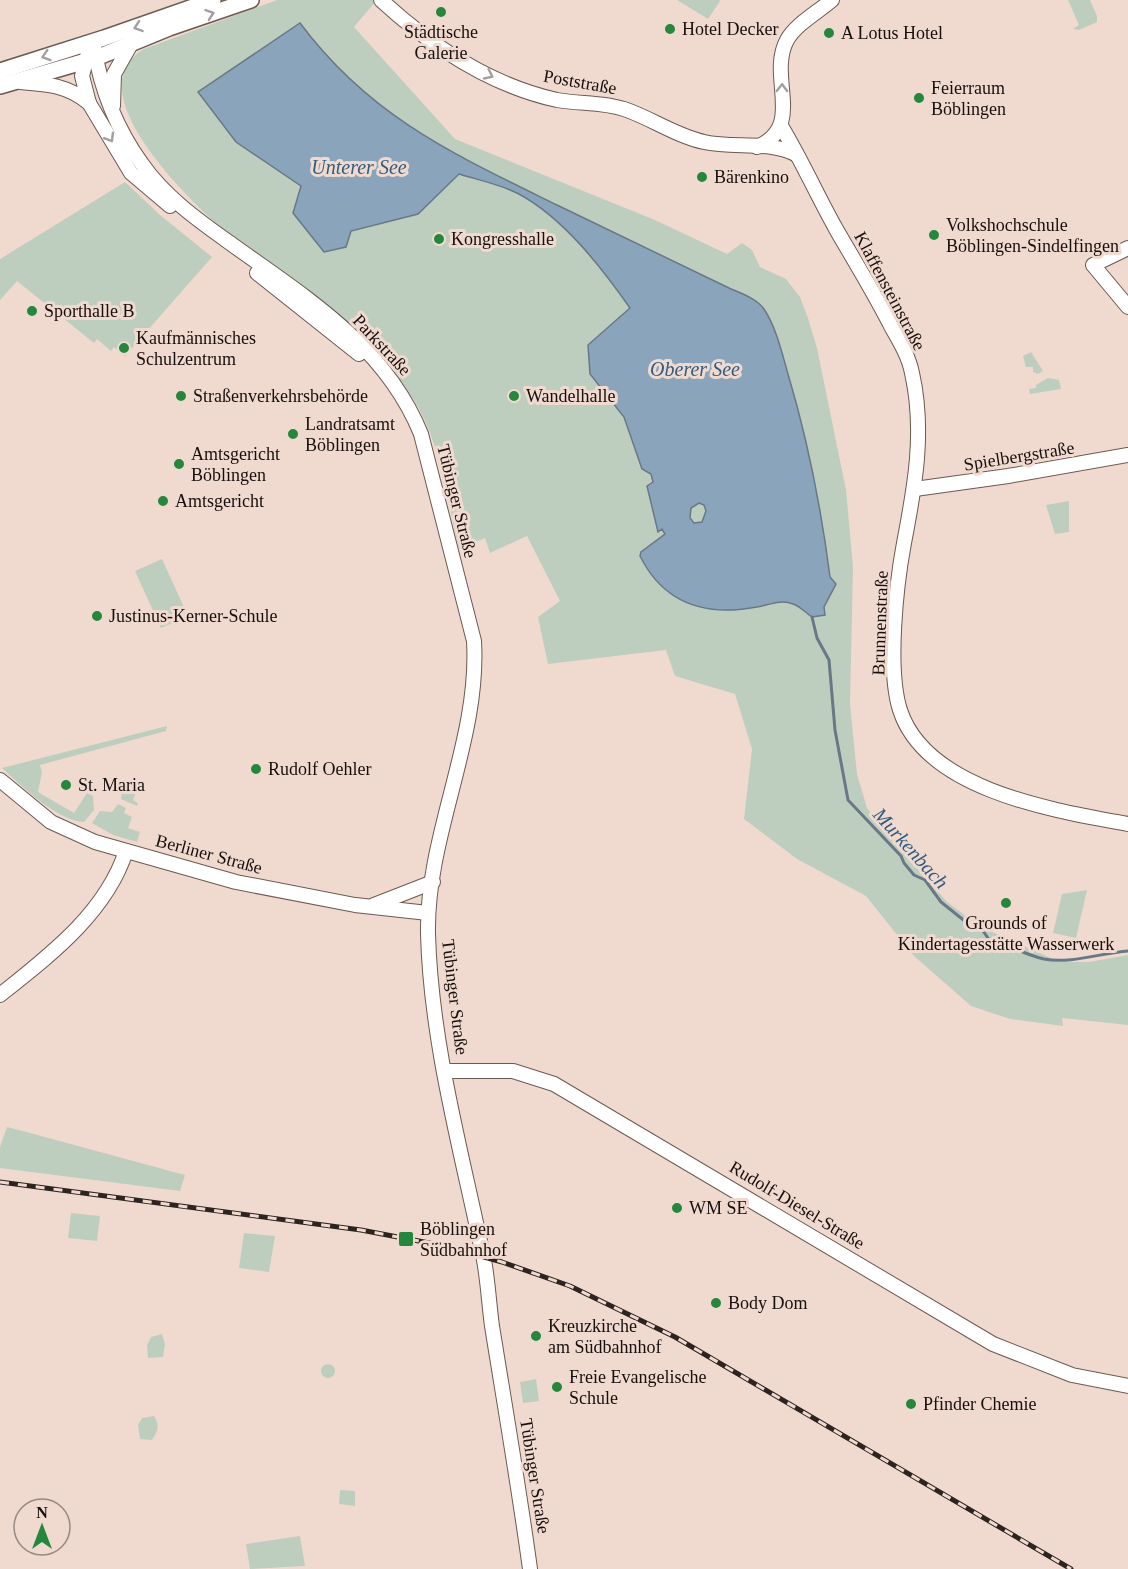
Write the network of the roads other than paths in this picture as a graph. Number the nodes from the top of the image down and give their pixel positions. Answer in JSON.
{"nodes":[{"id":1,"x":213,"y":0,"type":"edge"},
{"id":2,"x":251,"y":0,"type":"edge"},
{"id":3,"x":381,"y":0,"type":"edge"},
{"id":4,"x":832,"y":0,"type":"edge"},
{"id":5,"x":93,"y":42,"type":"junction"},
{"id":6,"x":131,"y":44,"type":"junction"},
{"id":7,"x":90,"y":60,"type":"junction"},
{"id":8,"x":0,"y":70,"type":"edge"},
{"id":9,"x":7,"y":84,"type":"edge"},
{"id":10,"x":89,"y":103,"type":"junction"},
{"id":11,"x":113,"y":114,"type":"junction"},
{"id":12,"x":781,"y":126,"type":"junction"},
{"id":13,"x":757,"y":147,"type":"junction"},
{"id":14,"x":797,"y":155,"type":"junction"},
{"id":15,"x":1128,"y":248,"type":"edge"},
{"id":16,"x":1128,"y":307,"type":"edge"},
{"id":17,"x":421,"y":434,"type":"junction"},
{"id":18,"x":1128,"y":455,"type":"edge"},
{"id":19,"x":915,"y":489,"type":"junction"},
{"id":20,"x":0,"y":780,"type":"edge"},
{"id":21,"x":1128,"y":824,"type":"edge"},
{"id":22,"x":126,"y":851,"type":"junction"},
{"id":23,"x":433,"y":882,"type":"junction"},
{"id":24,"x":370,"y":906,"type":"junction"},
{"id":25,"x":428,"y":914,"type":"junction"},
{"id":26,"x":0,"y":995,"type":"edge"},
{"id":27,"x":446,"y":1071,"type":"junction"},
{"id":28,"x":1128,"y":1386,"type":"edge"},
{"id":29,"x":530,"y":1569,"type":"edge"}],
"edges":[{"from":1,"to":5,"type":"main road","one_way":true},
{"from":6,"to":2,"type":"main road","one_way":true},
{"from":3,"to":13,"type":"main road","name":"Poststraße","one_way":true},
{"from":12,"to":4,"type":"main road","one_way":true},
{"from":5,"to":7,"type":"main road","name":"Parkstraße"},
{"from":5,"to":8,"type":"main road","one_way":true},
{"from":6,"to":7,"type":"main road"},
{"from":6,"to":11,"type":"main road"},
{"from":7,"to":9,"type":"main road"},
{"from":7,"to":10,"type":"main road","name":"Parkstraße"},
{"from":7,"to":11,"type":"main road","name":"Parkstraße"},
{"from":9,"to":10,"type":"main road"},
{"from":10,"to":17,"type":"main road","name":"Parkstraße","one_way":true},
{"from":11,"to":17,"type":"main road","name":"Parkstraße"},
{"from":12,"to":13,"type":"main road"},
{"from":12,"to":14,"type":"main road"},
{"from":13,"to":14,"type":"main road","name":"Poststraße"},
{"from":14,"to":19,"type":"main road","name":"Klaffensteinstraße"},
{"from":15,"to":16,"type":"main road"},
{"from":17,"to":23,"type":"main road","name":"Tübinger Straße"},
{"from":18,"to":19,"type":"main road","name":"Spielbergstraße"},
{"from":19,"to":21,"type":"main road","name":"Brunnenstraße"},
{"from":20,"to":22,"type":"main road","name":"Berliner Straße"},
{"from":22,"to":24,"type":"main road","name":"Berliner Straße"},
{"from":22,"to":26,"type":"main road"},
{"from":23,"to":24,"type":"main road"},
{"from":23,"to":25,"type":"main road","name":"Tübinger Straße"},
{"from":24,"to":25,"type":"main road","name":"Berliner Straße"},
{"from":25,"to":27,"type":"main road","name":"Tübinger Straße"},
{"from":27,"to":28,"type":"main road","name":"Rudolf-Diesel-Straße"},
{"from":27,"to":29,"type":"main road","name":"Tübinger Straße"}]}
